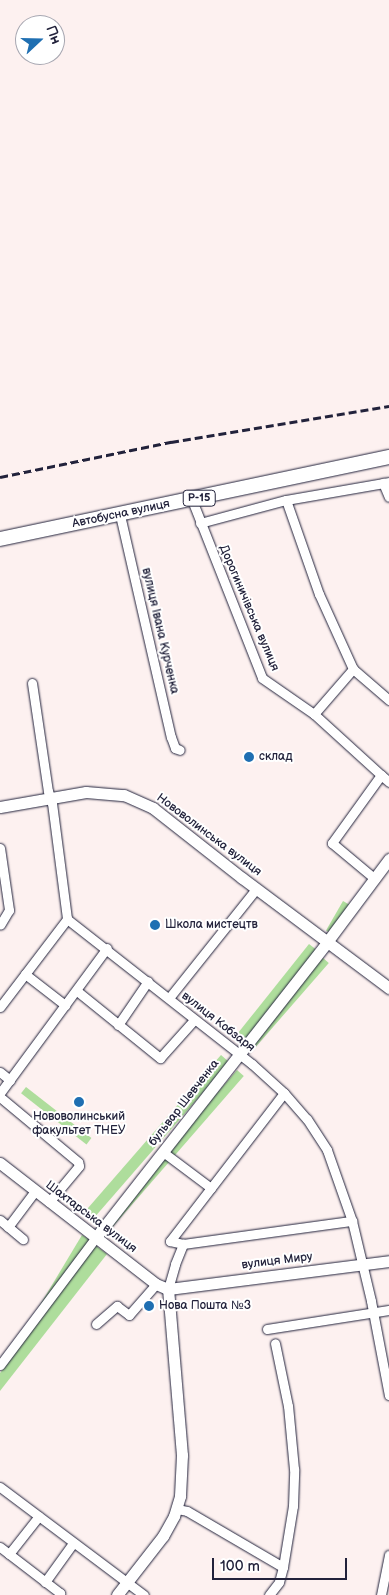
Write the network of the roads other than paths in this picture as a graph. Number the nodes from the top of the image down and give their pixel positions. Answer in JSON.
{"nodes":[{"id":1,"x":389,"y":457,"type":"edge"},
{"id":2,"x":386,"y":482,"type":"edge"},
{"id":3,"x":389,"y":497,"type":"edge"},
{"id":4,"x":192,"y":500,"type":"junction"},
{"id":5,"x":286,"y":500,"type":"junction"},
{"id":6,"x":120,"y":515,"type":"junction"},
{"id":7,"x":200,"y":522,"type":"junction"},
{"id":8,"x":0,"y":539,"type":"edge"},
{"id":9,"x":354,"y":670,"type":"junction"},
{"id":10,"x":32,"y":683,"type":"dead end"},
{"id":11,"x":389,"y":700,"type":"edge"},
{"id":12,"x":314,"y":714,"type":"junction"},
{"id":13,"x":180,"y":750,"type":"dead end"},
{"id":14,"x":381,"y":775,"type":"junction"},
{"id":15,"x":389,"y":782,"type":"edge"},
{"id":16,"x":50,"y":798,"type":"junction"},
{"id":17,"x":0,"y":808,"type":"edge"},
{"id":18,"x":0,"y":848,"type":"edge"},
{"id":19,"x":389,"y":860,"type":"edge"},
{"id":20,"x":375,"y":879,"type":"junction"},
{"id":21,"x":256,"y":889,"type":"junction"},
{"id":22,"x":67,"y":919,"type":"junction"},
{"id":23,"x":0,"y":926,"type":"edge"},
{"id":24,"x":327,"y":942,"type":"junction"},
{"id":25,"x":108,"y":948,"type":"junction"},
{"id":26,"x":25,"y":974,"type":"junction"},
{"id":27,"x":148,"y":981,"type":"junction"},
{"id":28,"x":389,"y":988,"type":"edge"},
{"id":29,"x":77,"y":991,"type":"junction"},
{"id":30,"x":169,"y":998,"type":"junction"},
{"id":31,"x":65,"y":1005,"type":"junction"},
{"id":32,"x":0,"y":1007,"type":"edge"},
{"id":33,"x":194,"y":1020,"type":"junction"},
{"id":34,"x":118,"y":1025,"type":"junction"},
{"id":35,"x":240,"y":1055,"type":"junction"},
{"id":36,"x":0,"y":1072,"type":"edge"},
{"id":37,"x":10,"y":1080,"type":"junction"},
{"id":38,"x":284,"y":1093,"type":"junction"},
{"id":39,"x":0,"y":1095,"type":"edge"},
{"id":40,"x":163,"y":1152,"type":"junction"},
{"id":41,"x":0,"y":1164,"type":"edge"},
{"id":42,"x":211,"y":1188,"type":"junction"},
{"id":43,"x":35,"y":1191,"type":"junction"},
{"id":44,"x":50,"y":1202,"type":"junction"},
{"id":45,"x":0,"y":1220,"type":"edge"},
{"id":46,"x":352,"y":1221,"type":"junction"},
{"id":47,"x":8,"y":1227,"type":"junction"},
{"id":48,"x":96,"y":1237,"type":"junction"},
{"id":49,"x":23,"y":1239,"type":"dead end"},
{"id":50,"x":183,"y":1244,"type":"junction"},
{"id":51,"x":389,"y":1261,"type":"edge"},
{"id":52,"x":362,"y":1265,"type":"junction"},
{"id":53,"x":156,"y":1284,"type":"junction"},
{"id":54,"x":168,"y":1288,"type":"junction"},
{"id":55,"x":389,"y":1310,"type":"edge"},
{"id":56,"x":373,"y":1312,"type":"junction"},
{"id":57,"x":96,"y":1324,"type":"dead end"},
{"id":58,"x":267,"y":1329,"type":"dead end"},
{"id":59,"x":275,"y":1343,"type":"dead end"},
{"id":60,"x":0,"y":1364,"type":"edge"},
{"id":61,"x":389,"y":1395,"type":"edge"},
{"id":62,"x":1,"y":1490,"type":"edge"},
{"id":63,"x":177,"y":1509,"type":"junction"},
{"id":64,"x":39,"y":1516,"type":"junction"},
{"id":65,"x":73,"y":1543,"type":"junction"},
{"id":66,"x":0,"y":1547,"type":"edge"},
{"id":67,"x":9,"y":1554,"type":"junction"},
{"id":68,"x":389,"y":1554,"type":"edge"},
{"id":69,"x":283,"y":1567,"type":"junction"},
{"id":70,"x":45,"y":1582,"type":"junction"},
{"id":71,"x":126,"y":1582,"type":"junction"},
{"id":72,"x":59,"y":1595,"type":"edge"},
{"id":73,"x":116,"y":1595,"type":"edge"},
{"id":74,"x":144,"y":1595,"type":"edge"},
{"id":75,"x":269,"y":1595,"type":"edge"},
{"id":76,"x":381,"y":1595,"type":"edge"}],
"edges":[{"from":1,"to":4,"type":"main road","name":"Автобусна вулиця","number":"Р-15"},
{"from":2,"to":3,"type":"street"},
{"from":2,"to":5,"type":"street"},
{"from":4,"to":6,"type":"main road","name":"Автобусна вулиця","number":"Р-15"},
{"from":4,"to":7,"type":"street","name":"Дорогиничівська вулиця"},
{"from":5,"to":7,"type":"street"},
{"from":5,"to":9,"type":"street"},
{"from":6,"to":8,"type":"main road","name":"Автобусна вулиця","number":"Р-15"},
{"from":6,"to":13,"type":"street","name":"вулиця Івана Курченка"},
{"from":7,"to":12,"type":"street","name":"Дорогиничівська вулиця"},
{"from":9,"to":11,"type":"street"},
{"from":9,"to":12,"type":"street"},
{"from":10,"to":16,"type":"street"},
{"from":12,"to":14,"type":"street","name":"Дорогиничівська вулиця"},
{"from":14,"to":15,"type":"street","name":"Дорогиничівська вулиця"},
{"from":14,"to":20,"type":"street"},
{"from":16,"to":17,"type":"street","name":"Нововолинська вулиця"},
{"from":16,"to":21,"type":"street","name":"Нововолинська вулиця"},
{"from":16,"to":22,"type":"street"},
{"from":18,"to":23,"type":"street"},
{"from":19,"to":20,"type":"street","name":"бульвар Шевченка"},
{"from":20,"to":24,"type":"street","name":"бульвар Шевченка"},
{"from":21,"to":24,"type":"street","name":"Нововолинська вулиця"},
{"from":21,"to":30,"type":"street"},
{"from":22,"to":25,"type":"street","name":"вулиця Кобзаря"},
{"from":22,"to":26,"type":"street"},
{"from":24,"to":28,"type":"street","name":"Нововолинська вулиця"},
{"from":24,"to":35,"type":"street","name":"бульвар Шевченка"},
{"from":25,"to":27,"type":"street","name":"вулиця Кобзаря"},
{"from":25,"to":29,"type":"street"},
{"from":26,"to":31,"type":"street"},
{"from":26,"to":32,"type":"street"},
{"from":27,"to":30,"type":"street","name":"вулиця Кобзаря"},
{"from":27,"to":34,"type":"street"},
{"from":29,"to":31,"type":"street"},
{"from":29,"to":34,"type":"street"},
{"from":30,"to":33,"type":"street","name":"вулиця Кобзаря"},
{"from":31,"to":37,"type":"street"},
{"from":33,"to":34,"type":"street"},
{"from":33,"to":35,"type":"street","name":"вулиця Кобзаря"},
{"from":35,"to":38,"type":"street","name":"вулиця Кобзаря"},
{"from":35,"to":40,"type":"street","name":"бульвар Шевченка"},
{"from":36,"to":37,"type":"street"},
{"from":37,"to":39,"type":"street"},
{"from":38,"to":42,"type":"street"},
{"from":38,"to":46,"type":"street","name":"вулиця Кобзаря"},
{"from":39,"to":44,"type":"street"},
{"from":40,"to":42,"type":"street"},
{"from":40,"to":48,"type":"street","name":"бульвар Шевченка"},
{"from":41,"to":43,"type":"street","name":"Шахтарська вулиця"},
{"from":42,"to":50,"type":"street"},
{"from":43,"to":44,"type":"street","name":"Шахтарська вулиця"},
{"from":43,"to":47,"type":"street"},
{"from":44,"to":48,"type":"street","name":"Шахтарська вулиця"},
{"from":45,"to":47,"type":"street"},
{"from":46,"to":50,"type":"street"},
{"from":46,"to":52,"type":"street","name":"вулиця Кобзаря"},
{"from":47,"to":49,"type":"street"},
{"from":48,"to":53,"type":"street","name":"Шахтарська вулиця"},
{"from":48,"to":60,"type":"street","name":"бульвар Шевченка"},
{"from":50,"to":54,"type":"street"},
{"from":51,"to":52,"type":"street","name":"вулиця Миру"},
{"from":52,"to":54,"type":"street","name":"вулиця Миру"},
{"from":52,"to":56,"type":"street","name":"вулиця Кобзаря"},
{"from":53,"to":54,"type":"street","name":"Шахтарська вулиця"},
{"from":53,"to":57,"type":"street"},
{"from":54,"to":63,"type":"street"},
{"from":55,"to":56,"type":"street"},
{"from":56,"to":58,"type":"street"},
{"from":56,"to":61,"type":"street","name":"вулиця Кобзаря"},
{"from":59,"to":69,"type":"street"},
{"from":62,"to":64,"type":"street"},
{"from":63,"to":69,"type":"street"},
{"from":63,"to":71,"type":"street"},
{"from":64,"to":65,"type":"street"},
{"from":64,"to":67,"type":"street"},
{"from":65,"to":70,"type":"street"},
{"from":65,"to":71,"type":"street"},
{"from":66,"to":67,"type":"street"},
{"from":67,"to":70,"type":"street"},
{"from":68,"to":76,"type":"street"},
{"from":69,"to":75,"type":"street"},
{"from":70,"to":72,"type":"street"},
{"from":71,"to":73,"type":"street"},
{"from":71,"to":74,"type":"street"}]}
